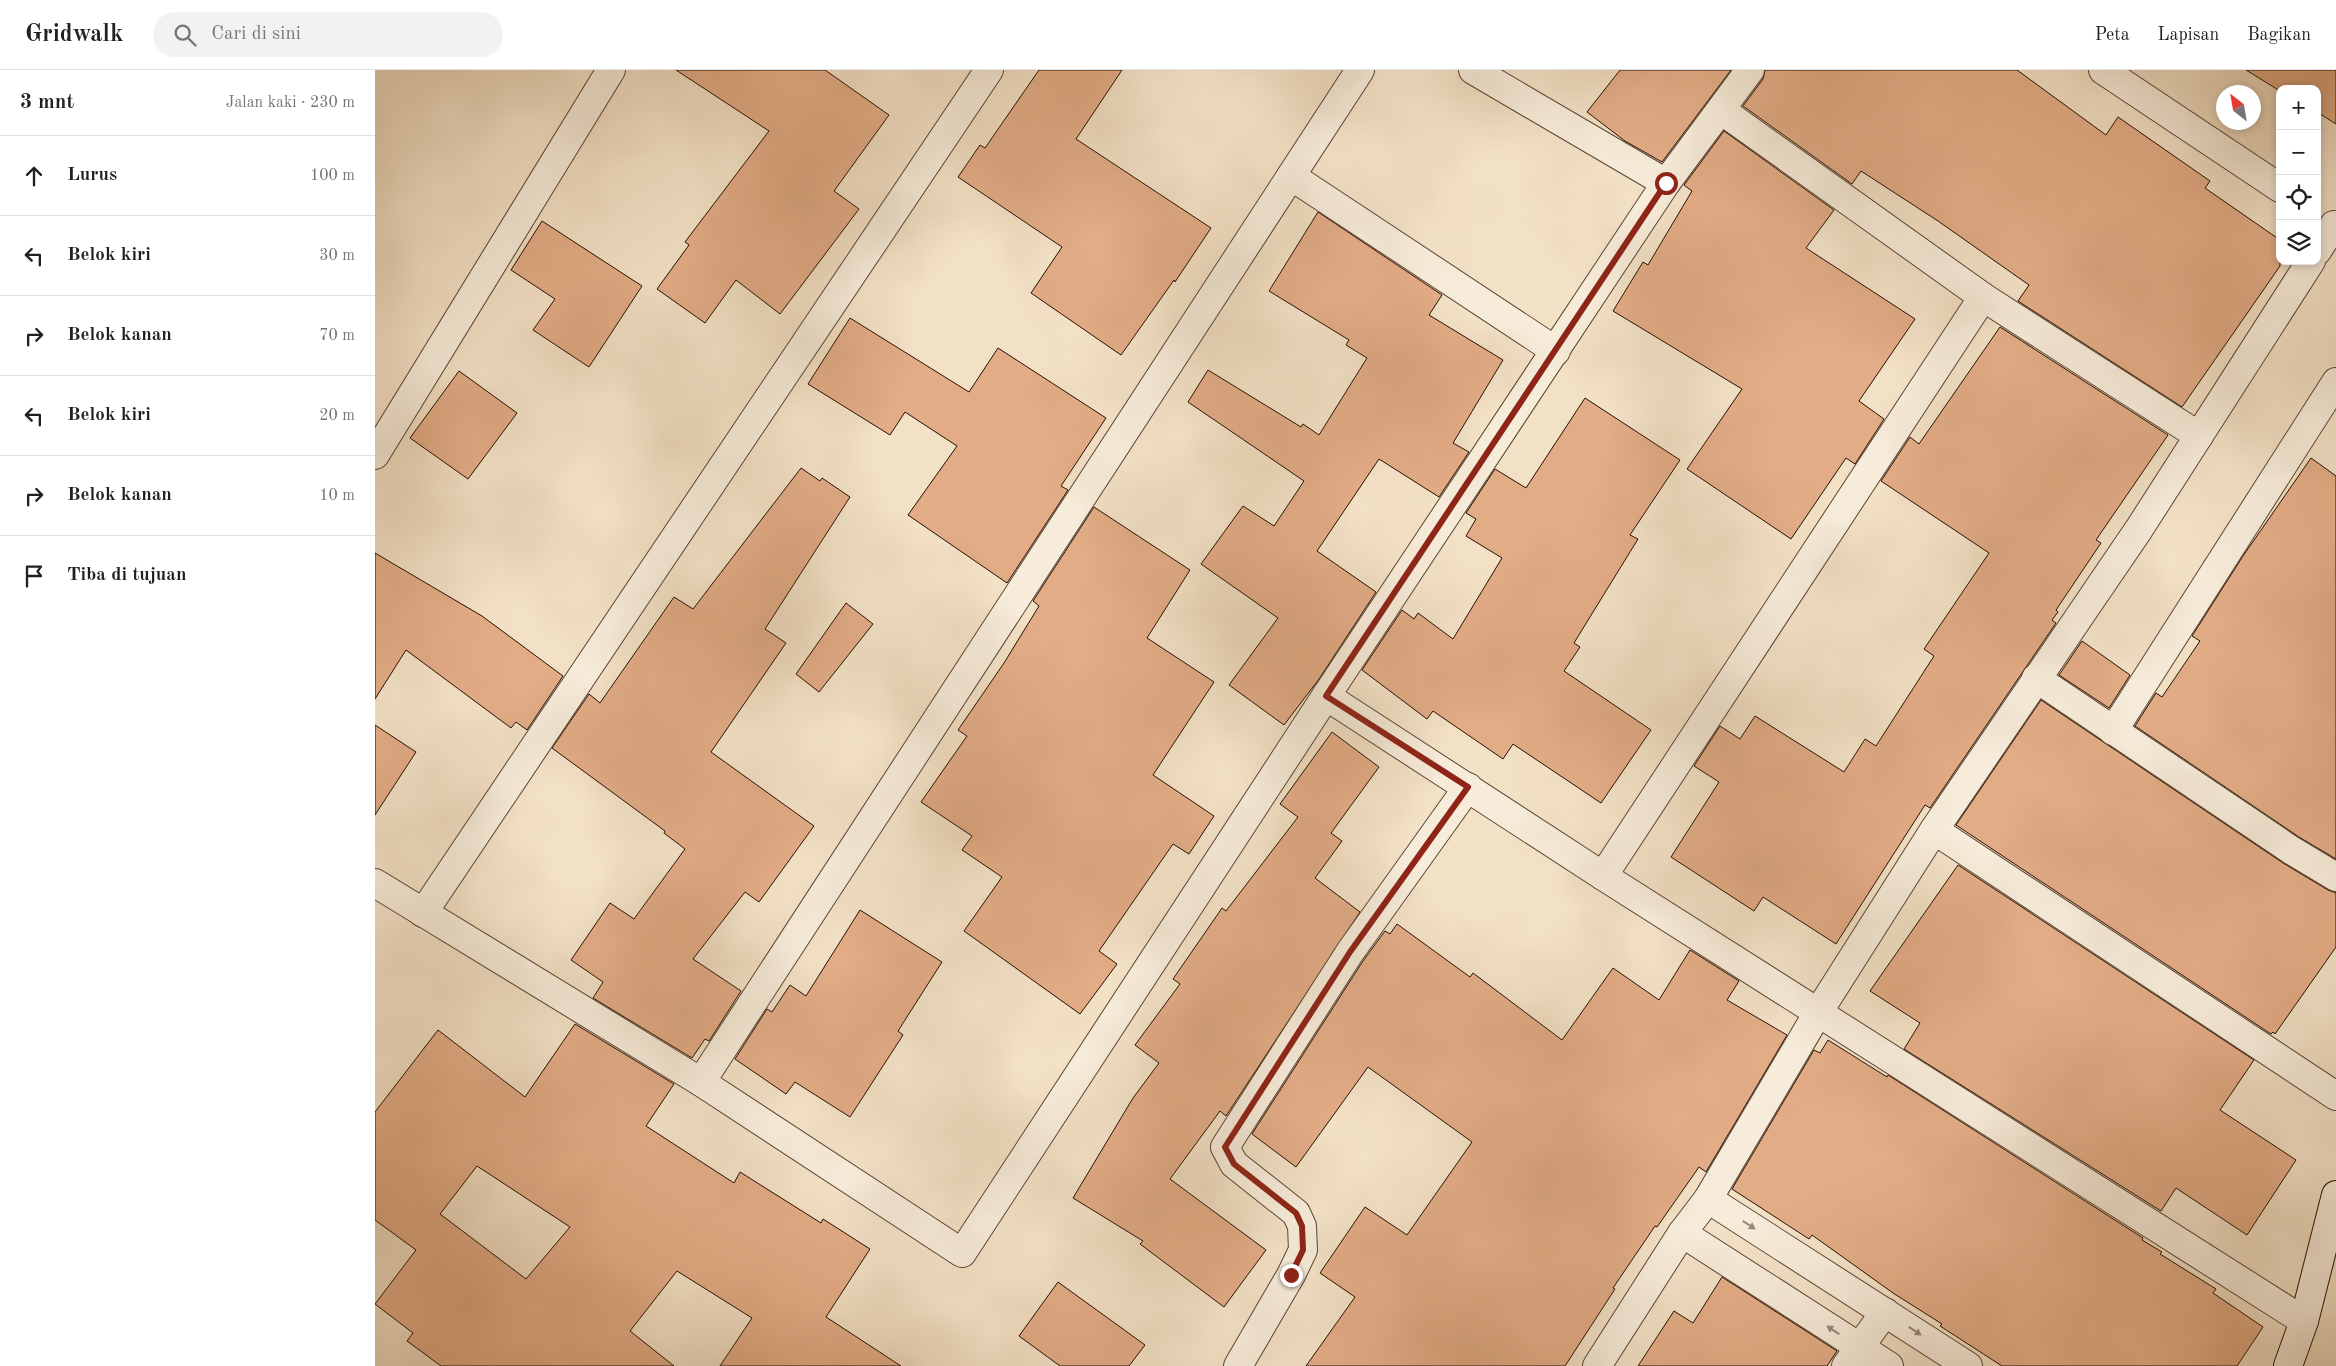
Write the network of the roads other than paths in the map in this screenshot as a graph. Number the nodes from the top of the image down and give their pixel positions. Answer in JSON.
{"nodes":[{"id":1,"x":611,"y":70,"type":"edge"},
{"id":2,"x":989,"y":70,"type":"edge"},
{"id":3,"x":1359,"y":70,"type":"edge"},
{"id":4,"x":1473,"y":70,"type":"edge"},
{"id":5,"x":1750,"y":70,"type":"edge"},
{"id":6,"x":2103,"y":70,"type":"edge"},
{"id":7,"x":1721,"y":110,"type":"junction"},
{"id":8,"x":1291,"y":176,"type":"junction"},
{"id":9,"x":1666,"y":183,"type":"junction"},
{"id":10,"x":2276,"y":185,"type":"edge"},
{"id":11,"x":2329,"y":221,"type":"edge"},
{"id":12,"x":2321,"y":241,"type":"edge"},
{"id":13,"x":2308,"y":265,"type":"edge"},
{"id":14,"x":1983,"y":297,"type":"junction"},
{"id":15,"x":1556,"y":351,"type":"junction"},
{"id":16,"x":2336,"y":382,"type":"edge"},
{"id":17,"x":2199,"y":436,"type":"junction"},
{"id":18,"x":375,"y":455,"type":"edge"},
{"id":19,"x":2036,"y":678,"type":"junction"},
{"id":20,"x":1326,"y":696,"type":"junction"},
{"id":21,"x":2113,"y":731,"type":"junction"},
{"id":22,"x":1468,"y":787,"type":"junction"},
{"id":23,"x":1933,"y":830,"type":"junction"},
{"id":24,"x":1603,"y":876,"type":"junction"},
{"id":25,"x":2336,"y":877,"type":"edge"},
{"id":26,"x":375,"y":883,"type":"edge"},
{"id":27,"x":423,"y":913,"type":"junction"},
{"id":28,"x":1819,"y":1012,"type":"junction"},
{"id":29,"x":701,"y":1082,"type":"junction"},
{"id":30,"x":2336,"y":1096,"type":"edge"},
{"id":31,"x":2336,"y":1194,"type":"edge"},
{"id":32,"x":1708,"y":1199,"type":"junction"},
{"id":33,"x":1683,"y":1233,"type":"junction"},
{"id":34,"x":1885,"y":1312,"type":"junction"},
{"id":35,"x":2304,"y":1321,"type":"junction"},
{"id":36,"x":1852,"y":1356,"type":"edge"},
{"id":37,"x":1238,"y":1366,"type":"edge"},
{"id":38,"x":1597,"y":1366,"type":"edge"},
{"id":39,"x":1889,"y":1366,"type":"edge"},
{"id":40,"x":1968,"y":1366,"type":"edge"},
{"id":41,"x":2288,"y":1366,"type":"edge"}],
"edges":[{"from":1,"to":18,"type":"street"},
{"from":2,"to":27,"type":"street"},
{"from":3,"to":8,"type":"street"},
{"from":4,"to":9,"type":"street"},
{"from":5,"to":7,"type":"street"},
{"from":6,"to":10,"type":"street"},
{"from":7,"to":9,"type":"street"},
{"from":7,"to":14,"type":"street"},
{"from":8,"to":15,"type":"street"},
{"from":8,"to":29,"type":"street"},
{"from":9,"to":15,"type":"street"},
{"from":11,"to":12,"type":"street"},
{"from":13,"to":17,"type":"street"},
{"from":14,"to":17,"type":"street"},
{"from":14,"to":24,"type":"street"},
{"from":15,"to":20,"type":"street"},
{"from":16,"to":21,"type":"street"},
{"from":17,"to":19,"type":"street"},
{"from":19,"to":21,"type":"street"},
{"from":19,"to":23,"type":"street"},
{"from":20,"to":22,"type":"street"},
{"from":20,"to":29,"type":"street"},
{"from":21,"to":25,"type":"street"},
{"from":22,"to":24,"type":"street"},
{"from":22,"to":37,"type":"street"},
{"from":23,"to":28,"type":"street"},
{"from":23,"to":30,"type":"street"},
{"from":24,"to":28,"type":"street"},
{"from":26,"to":27,"type":"street"},
{"from":27,"to":29,"type":"street"},
{"from":28,"to":32,"type":"street"},
{"from":28,"to":35,"type":"street"},
{"from":31,"to":35,"type":"street"},
{"from":32,"to":33,"type":"street"},
{"from":32,"to":34,"type":"street","one_way":true},
{"from":36,"to":33,"type":"street","one_way":true},
{"from":33,"to":38,"type":"street"},
{"from":34,"to":36,"type":"street"},
{"from":34,"to":40,"type":"street","one_way":true},
{"from":35,"to":41,"type":"street"},
{"from":36,"to":39,"type":"street"}]}
